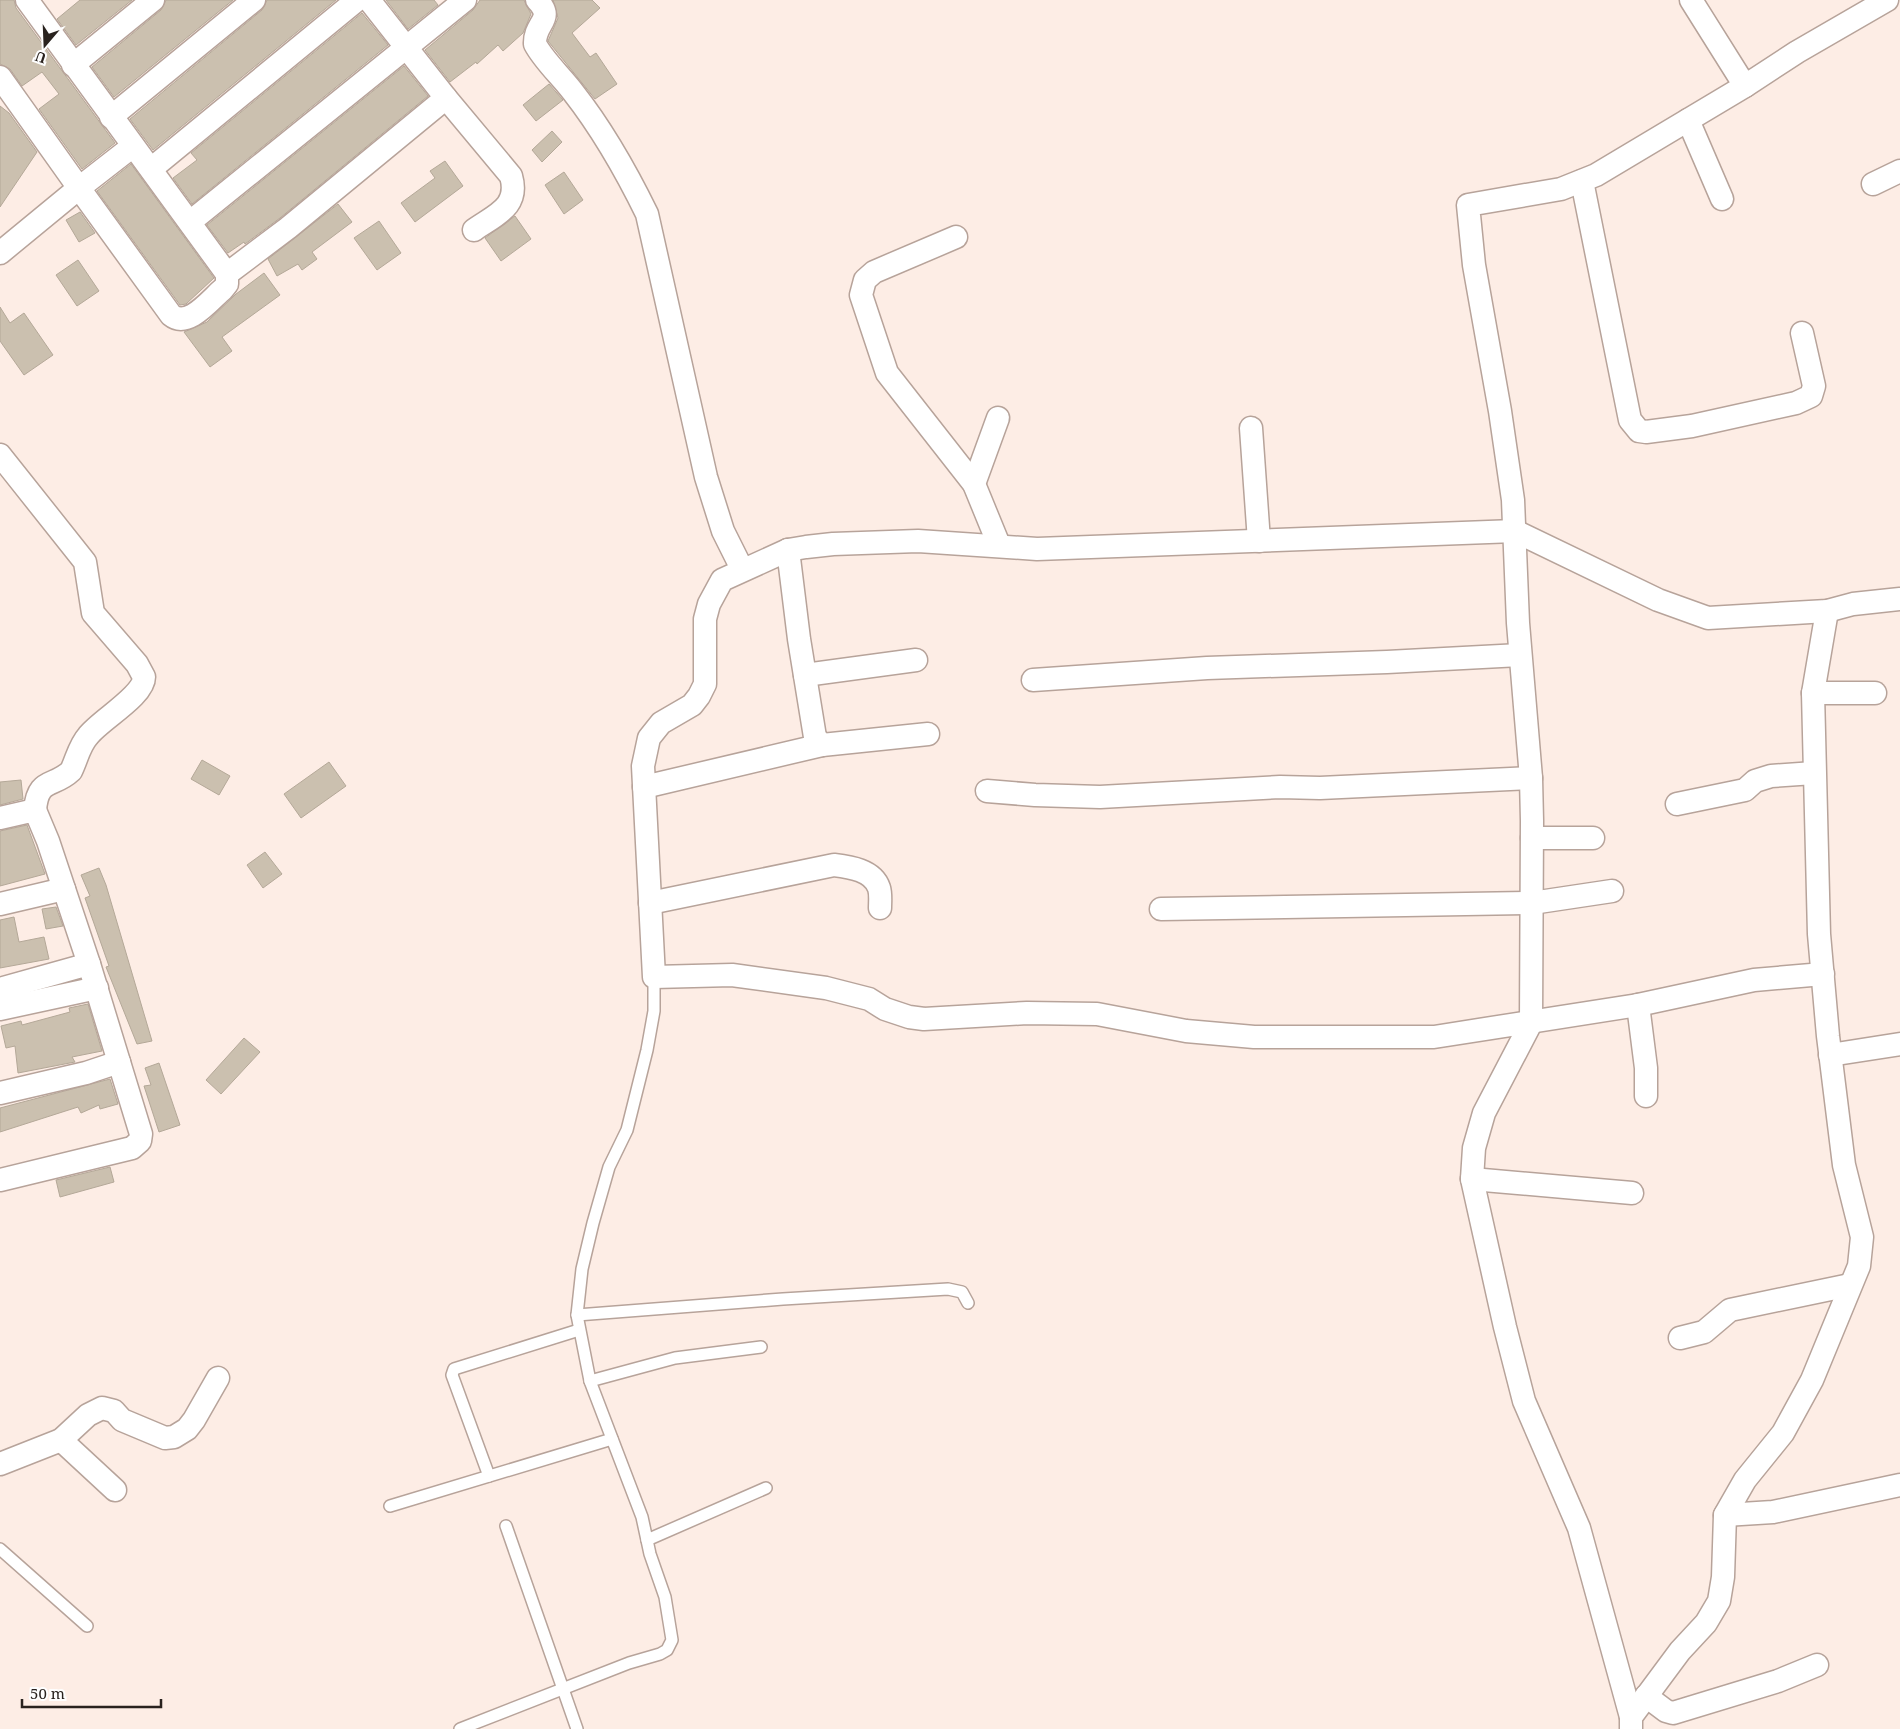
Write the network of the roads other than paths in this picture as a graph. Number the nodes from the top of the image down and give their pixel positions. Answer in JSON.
{"nodes":[{"id":1,"x":153,"y":0,"type":"edge"},
{"id":2,"x":254,"y":0,"type":"edge"},
{"id":3,"x":357,"y":0,"type":"edge"},
{"id":4,"x":369,"y":0,"type":"edge"},
{"id":5,"x":465,"y":0,"type":"edge"},
{"id":6,"x":537,"y":0,"type":"edge"},
{"id":7,"x":1690,"y":0,"type":"edge"},
{"id":8,"x":1887,"y":0,"type":"edge"},
{"id":9,"x":37,"y":4,"type":"edge"},
{"id":10,"x":407,"y":46,"type":"junction"},
{"id":11,"x":73,"y":65,"type":"junction"},
{"id":12,"x":0,"y":77,"type":"edge"},
{"id":13,"x":1745,"y":86,"type":"junction"},
{"id":14,"x":446,"y":98,"type":"junction"},
{"id":15,"x":111,"y":117,"type":"junction"},
{"id":16,"x":1688,"y":120,"type":"junction"},
{"id":17,"x":133,"y":146,"type":"junction"},
{"id":18,"x":151,"y":169,"type":"junction"},
{"id":19,"x":1900,"y":171,"type":"edge"},
{"id":20,"x":1582,"y":181,"type":"junction"},
{"id":21,"x":1873,"y":184,"type":"dead end"},
{"id":22,"x":79,"y":188,"type":"junction"},
{"id":23,"x":1722,"y":199,"type":"dead end"},
{"id":24,"x":190,"y":222,"type":"junction"},
{"id":25,"x":474,"y":230,"type":"dead end"},
{"id":26,"x":956,"y":237,"type":"dead end"},
{"id":27,"x":0,"y":254,"type":"edge"},
{"id":28,"x":227,"y":274,"type":"junction"},
{"id":29,"x":1802,"y":333,"type":"dead end"},
{"id":30,"x":998,"y":418,"type":"dead end"},
{"id":31,"x":1251,"y":428,"type":"dead end"},
{"id":32,"x":0,"y":455,"type":"edge"},
{"id":33,"x":974,"y":484,"type":"junction"},
{"id":34,"x":1515,"y":531,"type":"junction"},
{"id":35,"x":1259,"y":542,"type":"junction"},
{"id":36,"x":999,"y":545,"type":"junction"},
{"id":37,"x":788,"y":550,"type":"junction"},
{"id":38,"x":742,"y":569,"type":"junction"},
{"id":39,"x":1900,"y":599,"type":"edge"},
{"id":40,"x":1827,"y":611,"type":"junction"},
{"id":41,"x":1520,"y":655,"type":"junction"},
{"id":42,"x":916,"y":660,"type":"dead end"},
{"id":43,"x":805,"y":675,"type":"junction"},
{"id":44,"x":1033,"y":680,"type":"dead end"},
{"id":45,"x":1813,"y":692,"type":"junction"},
{"id":46,"x":1875,"y":693,"type":"dead end"},
{"id":47,"x":928,"y":734,"type":"dead end"},
{"id":48,"x":822,"y":745,"type":"junction"},
{"id":49,"x":1814,"y":773,"type":"junction"},
{"id":50,"x":1531,"y":778,"type":"junction"},
{"id":51,"x":644,"y":787,"type":"junction"},
{"id":52,"x":987,"y":791,"type":"dead end"},
{"id":53,"x":1677,"y":804,"type":"dead end"},
{"id":54,"x":35,"y":810,"type":"junction"},
{"id":55,"x":0,"y":818,"type":"edge"},
{"id":56,"x":1532,"y":838,"type":"junction"},
{"id":57,"x":1593,"y":838,"type":"dead end"},
{"id":58,"x":64,"y":889,"type":"junction"},
{"id":59,"x":1612,"y":891,"type":"dead end"},
{"id":60,"x":1532,"y":902,"type":"junction"},
{"id":61,"x":650,"y":903,"type":"junction"},
{"id":62,"x":0,"y":904,"type":"edge"},
{"id":63,"x":880,"y":908,"type":"dead end"},
{"id":64,"x":1161,"y":909,"type":"dead end"},
{"id":65,"x":89,"y":964,"type":"junction"},
{"id":66,"x":1823,"y":974,"type":"junction"},
{"id":67,"x":654,"y":977,"type":"junction"},
{"id":68,"x":96,"y":988,"type":"junction"},
{"id":69,"x":0,"y":989,"type":"edge"},
{"id":70,"x":1638,"y":1005,"type":"junction"},
{"id":71,"x":0,"y":1009,"type":"edge"},
{"id":72,"x":1531,"y":1023,"type":"junction"},
{"id":73,"x":1900,"y":1044,"type":"edge"},
{"id":74,"x":1830,"y":1055,"type":"junction"},
{"id":75,"x":119,"y":1062,"type":"junction"},
{"id":76,"x":0,"y":1093,"type":"edge"},
{"id":77,"x":1646,"y":1096,"type":"dead end"},
{"id":78,"x":1472,"y":1179,"type":"junction"},
{"id":79,"x":0,"y":1180,"type":"edge"},
{"id":80,"x":1632,"y":1193,"type":"dead end"},
{"id":81,"x":1850,"y":1285,"type":"junction"},
{"id":82,"x":968,"y":1303,"type":"dead end"},
{"id":83,"x":577,"y":1315,"type":"junction"},
{"id":84,"x":579,"y":1330,"type":"junction"},
{"id":85,"x":1680,"y":1338,"type":"dead end"},
{"id":86,"x":761,"y":1347,"type":"dead end"},
{"id":87,"x":218,"y":1378,"type":"dead end"},
{"id":88,"x":590,"y":1381,"type":"junction"},
{"id":89,"x":612,"y":1439,"type":"junction"},
{"id":90,"x":61,"y":1440,"type":"junction"},
{"id":91,"x":0,"y":1464,"type":"edge"},
{"id":92,"x":489,"y":1476,"type":"junction"},
{"id":93,"x":1900,"y":1485,"type":"edge"},
{"id":94,"x":766,"y":1488,"type":"dead end"},
{"id":95,"x":115,"y":1490,"type":"dead end"},
{"id":96,"x":390,"y":1506,"type":"dead end"},
{"id":97,"x":1725,"y":1516,"type":"junction"},
{"id":98,"x":506,"y":1526,"type":"dead end"},
{"id":99,"x":647,"y":1540,"type":"junction"},
{"id":100,"x":0,"y":1549,"type":"edge"},
{"id":101,"x":87,"y":1626,"type":"dead end"},
{"id":102,"x":1817,"y":1665,"type":"dead end"},
{"id":103,"x":563,"y":1689,"type":"junction"},
{"id":104,"x":1646,"y":1696,"type":"junction"},
{"id":105,"x":1631,"y":1723,"type":"edge"},
{"id":106,"x":460,"y":1729,"type":"edge"},
{"id":107,"x":577,"y":1729,"type":"edge"}],
"edges":[{"from":1,"to":11,"type":"street"},
{"from":2,"to":15,"type":"street"},
{"from":3,"to":18,"type":"street"},
{"from":4,"to":10,"type":"street"},
{"from":5,"to":10,"type":"street"},
{"from":6,"to":38,"type":"street"},
{"from":7,"to":13,"type":"street"},
{"from":8,"to":13,"type":"street"},
{"from":9,"to":11,"type":"street"},
{"from":10,"to":14,"type":"street"},
{"from":10,"to":24,"type":"street"},
{"from":11,"to":15,"type":"street"},
{"from":12,"to":22,"type":"street"},
{"from":13,"to":16,"type":"street"},
{"from":14,"to":25,"type":"street"},
{"from":14,"to":28,"type":"street"},
{"from":15,"to":17,"type":"street"},
{"from":16,"to":20,"type":"street"},
{"from":16,"to":23,"type":"street"},
{"from":17,"to":18,"type":"street"},
{"from":17,"to":22,"type":"street"},
{"from":18,"to":24,"type":"street"},
{"from":19,"to":21,"type":"street"},
{"from":20,"to":29,"type":"street"},
{"from":20,"to":34,"type":"street"},
{"from":22,"to":27,"type":"street"},
{"from":22,"to":28,"type":"street"},
{"from":24,"to":28,"type":"street"},
{"from":26,"to":33,"type":"street"},
{"from":30,"to":33,"type":"street"},
{"from":31,"to":35,"type":"street"},
{"from":32,"to":54,"type":"street"},
{"from":33,"to":36,"type":"street"},
{"from":34,"to":35,"type":"street"},
{"from":34,"to":40,"type":"street"},
{"from":34,"to":41,"type":"street"},
{"from":35,"to":36,"type":"street"},
{"from":36,"to":37,"type":"street"},
{"from":37,"to":38,"type":"street"},
{"from":37,"to":43,"type":"street"},
{"from":38,"to":51,"type":"street"},
{"from":39,"to":40,"type":"street"},
{"from":40,"to":45,"type":"street"},
{"from":41,"to":44,"type":"street"},
{"from":41,"to":50,"type":"street"},
{"from":42,"to":43,"type":"street"},
{"from":43,"to":48,"type":"street"},
{"from":45,"to":46,"type":"street"},
{"from":45,"to":49,"type":"street"},
{"from":47,"to":48,"type":"street"},
{"from":48,"to":51,"type":"street"},
{"from":49,"to":53,"type":"street"},
{"from":49,"to":66,"type":"street"},
{"from":50,"to":52,"type":"street"},
{"from":50,"to":56,"type":"street"},
{"from":51,"to":61,"type":"street"},
{"from":54,"to":55,"type":"street"},
{"from":54,"to":58,"type":"street"},
{"from":56,"to":57,"type":"street"},
{"from":56,"to":60,"type":"street"},
{"from":58,"to":62,"type":"street"},
{"from":58,"to":65,"type":"street"},
{"from":59,"to":60,"type":"street"},
{"from":60,"to":64,"type":"street"},
{"from":60,"to":72,"type":"street"},
{"from":61,"to":63,"type":"street"},
{"from":61,"to":67,"type":"street"},
{"from":65,"to":68,"type":"street"},
{"from":65,"to":69,"type":"street"},
{"from":66,"to":70,"type":"street"},
{"from":66,"to":74,"type":"street"},
{"from":67,"to":72,"type":"street"},
{"from":67,"to":83,"type":"lane"},
{"from":68,"to":71,"type":"street"},
{"from":68,"to":75,"type":"street"},
{"from":70,"to":72,"type":"street"},
{"from":70,"to":77,"type":"street"},
{"from":72,"to":78,"type":"street"},
{"from":73,"to":74,"type":"street"},
{"from":74,"to":81,"type":"street"},
{"from":75,"to":76,"type":"street"},
{"from":75,"to":79,"type":"street"},
{"from":78,"to":80,"type":"street"},
{"from":78,"to":105,"type":"street"},
{"from":81,"to":85,"type":"street"},
{"from":81,"to":97,"type":"street"},
{"from":82,"to":83,"type":"lane"},
{"from":83,"to":84,"type":"lane"},
{"from":84,"to":88,"type":"lane"},
{"from":84,"to":92,"type":"lane"},
{"from":86,"to":88,"type":"lane"},
{"from":87,"to":90,"type":"street"},
{"from":88,"to":89,"type":"lane"},
{"from":89,"to":92,"type":"lane"},
{"from":89,"to":99,"type":"lane"},
{"from":90,"to":91,"type":"street"},
{"from":90,"to":95,"type":"street"},
{"from":92,"to":96,"type":"lane"},
{"from":93,"to":97,"type":"street"},
{"from":94,"to":99,"type":"lane"},
{"from":97,"to":104,"type":"street"},
{"from":98,"to":103,"type":"lane"},
{"from":99,"to":103,"type":"lane"},
{"from":100,"to":101,"type":"lane"},
{"from":102,"to":104,"type":"street"},
{"from":103,"to":106,"type":"lane"},
{"from":103,"to":107,"type":"lane"},
{"from":104,"to":105,"type":"street"}]}
